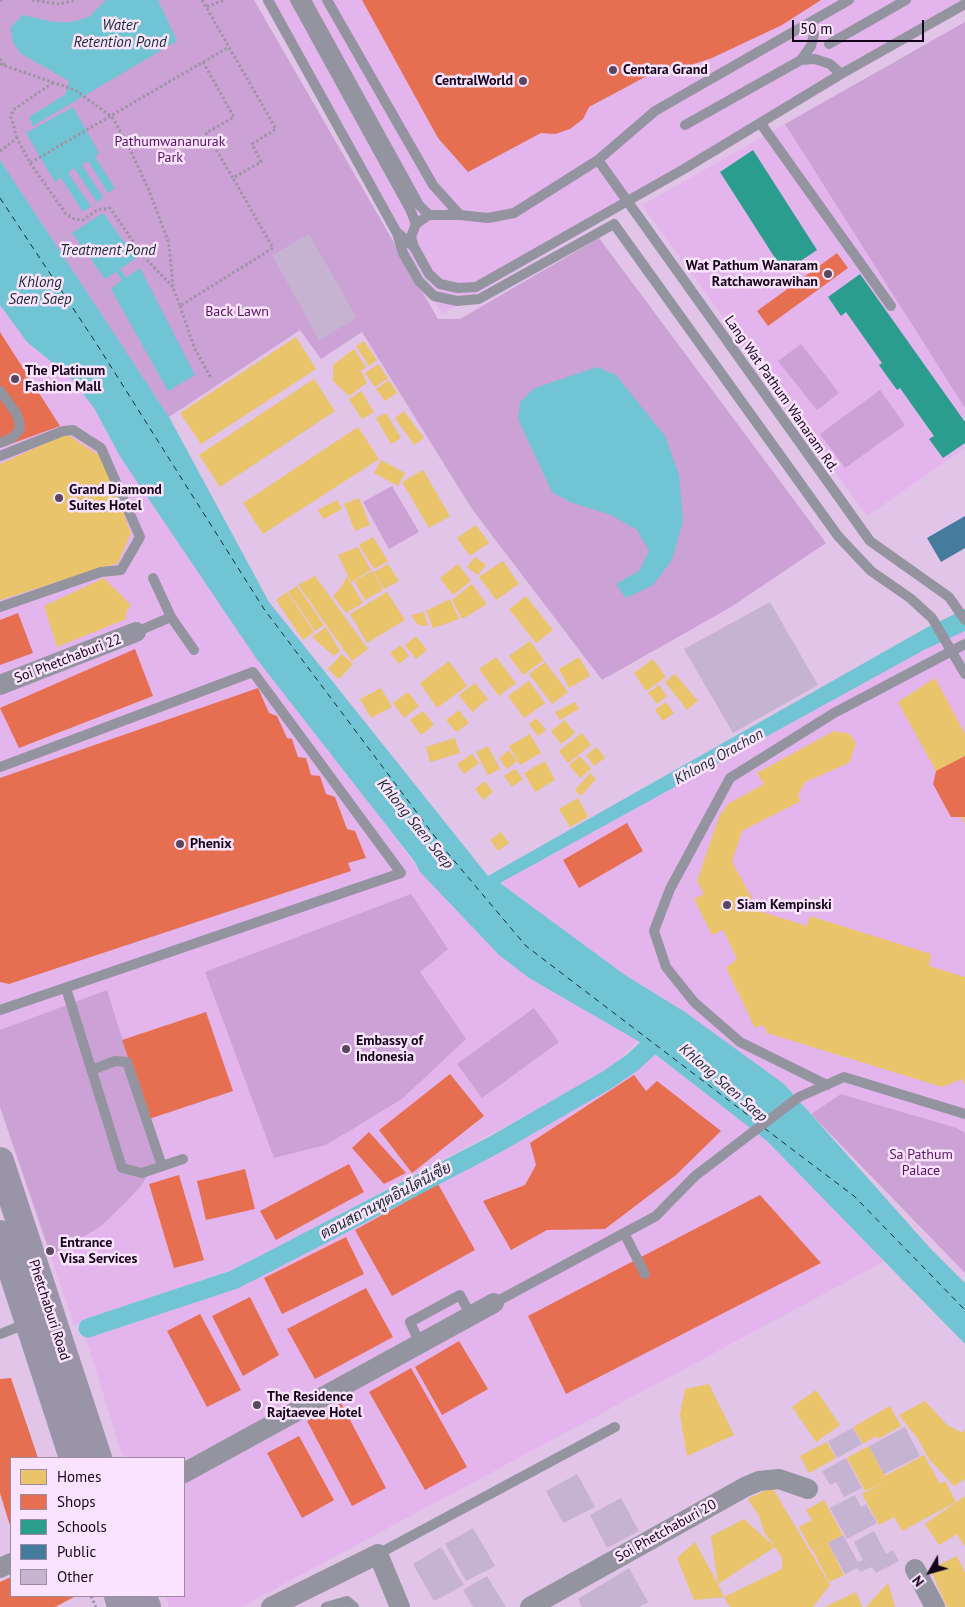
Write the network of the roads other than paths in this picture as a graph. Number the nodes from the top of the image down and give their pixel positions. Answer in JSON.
{"nodes":[{"id":1,"x":268,"y":0,"type":"edge"},
{"id":2,"x":295,"y":0,"type":"edge"},
{"id":3,"x":306,"y":0,"type":"edge"},
{"id":4,"x":327,"y":0,"type":"edge"},
{"id":5,"x":850,"y":0,"type":"edge"},
{"id":6,"x":906,"y":0,"type":"edge"},
{"id":7,"x":965,"y":4,"type":"edge"},
{"id":8,"x":809,"y":23,"type":"junction"},
{"id":9,"x":829,"y":44,"type":"dead end"},
{"id":10,"x":800,"y":60,"type":"junction"},
{"id":11,"x":841,"y":74,"type":"junction"},
{"id":12,"x":761,"y":124,"type":"junction"},
{"id":13,"x":685,"y":125,"type":"dead end"},
{"id":14,"x":598,"y":160,"type":"junction"},
{"id":15,"x":628,"y":201,"type":"junction"},
{"id":16,"x":429,"y":214,"type":"junction"},
{"id":17,"x":460,"y":215,"type":"junction"},
{"id":18,"x":416,"y":224,"type":"junction"},
{"id":19,"x":397,"y":233,"type":"junction"},
{"id":20,"x":414,"y":247,"type":"junction"},
{"id":21,"x":891,"y":306,"type":"dead end"},
{"id":22,"x":0,"y":392,"type":"edge"},
{"id":23,"x":0,"y":443,"type":"edge"},
{"id":24,"x":0,"y":456,"type":"edge"},
{"id":25,"x":153,"y":578,"type":"dead end"},
{"id":26,"x":0,"y":607,"type":"edge"},
{"id":27,"x":171,"y":617,"type":"junction"},
{"id":28,"x":965,"y":620,"type":"edge"},
{"id":29,"x":136,"y":632,"type":"joint"},
{"id":30,"x":965,"y":644,"type":"edge"},
{"id":31,"x":194,"y":650,"type":"dead end"},
{"id":32,"x":952,"y":651,"type":"junction"},
{"id":33,"x":965,"y":674,"type":"edge"},
{"id":34,"x":0,"y":685,"type":"edge"},
{"id":35,"x":0,"y":767,"type":"edge"},
{"id":36,"x":66,"y":988,"type":"junction"},
{"id":37,"x":0,"y":1010,"type":"edge"},
{"id":38,"x":92,"y":1070,"type":"junction"},
{"id":39,"x":827,"y":1085,"type":"junction"},
{"id":40,"x":965,"y":1114,"type":"edge"},
{"id":41,"x":183,"y":1160,"type":"dead end"},
{"id":42,"x":0,"y":1161,"type":"edge"},
{"id":43,"x":162,"y":1166,"type":"junction"},
{"id":44,"x":624,"y":1233,"type":"junction"},
{"id":45,"x":0,"y":1234,"type":"edge"},
{"id":46,"x":645,"y":1274,"type":"dead end"},
{"id":47,"x":494,"y":1304,"type":"joint"},
{"id":48,"x":29,"y":1323,"type":"junction"},
{"id":49,"x":0,"y":1334,"type":"edge"},
{"id":50,"x":615,"y":1427,"type":"dead end"},
{"id":51,"x":73,"y":1457,"type":"edge"},
{"id":52,"x":98,"y":1457,"type":"edge"},
{"id":53,"x":185,"y":1472,"type":"edge"},
{"id":54,"x":808,"y":1489,"type":"dead end"},
{"id":55,"x":378,"y":1554,"type":"junction"},
{"id":56,"x":915,"y":1569,"type":"dead end"},
{"id":57,"x":271,"y":1607,"type":"edge"},
{"id":58,"x":326,"y":1607,"type":"edge"},
{"id":59,"x":354,"y":1607,"type":"edge"},
{"id":60,"x":400,"y":1607,"type":"edge"},
{"id":61,"x":530,"y":1607,"type":"edge"},
{"id":62,"x":935,"y":1607,"type":"edge"}],
"edges":[{"from":1,"to":19,"type":"lane"},
{"from":2,"to":18,"type":"lane"},
{"from":3,"to":16,"type":"lane"},
{"from":4,"to":17,"type":"lane"},
{"from":5,"to":8,"type":"lane"},
{"from":6,"to":9,"type":"lane"},
{"from":7,"to":11,"type":"lane"},
{"from":8,"to":10,"type":"lane"},
{"from":8,"to":14,"type":"lane"},
{"from":10,"to":11,"type":"lane"},
{"from":10,"to":13,"type":"lane"},
{"from":11,"to":12,"type":"lane"},
{"from":12,"to":15,"type":"lane"},
{"from":12,"to":21,"type":"lane"},
{"from":14,"to":15,"type":"lane","name":"Lang Wat Pathum Wanaram Rd."},
{"from":14,"to":17,"type":"lane"},
{"from":15,"to":20,"type":"lane"},
{"from":15,"to":28,"type":"lane","name":"Lang Wat Pathum Wanaram Rd."},
{"from":16,"to":17,"type":"lane"},
{"from":16,"to":18,"type":"lane"},
{"from":18,"to":20,"type":"lane"},
{"from":19,"to":20,"type":"lane"},
{"from":19,"to":32,"type":"lane"},
{"from":22,"to":23,"type":"lane"},
{"from":24,"to":26,"type":"lane"},
{"from":25,"to":27,"type":"lane"},
{"from":27,"to":29,"type":"lane"},
{"from":27,"to":31,"type":"lane"},
{"from":29,"to":34,"type":"street","name":"Soi Phetchaburi 22"},
{"from":30,"to":32,"type":"lane"},
{"from":32,"to":33,"type":"lane"},
{"from":32,"to":39,"type":"lane"},
{"from":35,"to":36,"type":"lane"},
{"from":36,"to":37,"type":"lane"},
{"from":36,"to":38,"type":"lane"},
{"from":38,"to":43,"type":"lane"},
{"from":38,"to":43,"type":"lane"},
{"from":39,"to":40,"type":"lane"},
{"from":39,"to":44,"type":"lane"},
{"from":41,"to":43,"type":"lane"},
{"from":42,"to":52,"type":"main road","name":"Phetchaburi Road"},
{"from":44,"to":46,"type":"lane"},
{"from":44,"to":47,"type":"lane"},
{"from":45,"to":48,"type":"main road","name":"Phetchaburi Road"},
{"from":47,"to":53,"type":"street"},
{"from":48,"to":49,"type":"lane"},
{"from":48,"to":51,"type":"main road","name":"Phetchaburi Road"},
{"from":50,"to":55,"type":"lane"},
{"from":54,"to":61,"type":"street","name":"Soi Phetchaburi 20"},
{"from":55,"to":57,"type":"street"},
{"from":55,"to":60,"type":"street"},
{"from":56,"to":62,"type":"street"},
{"from":58,"to":59,"type":"lane"}]}
